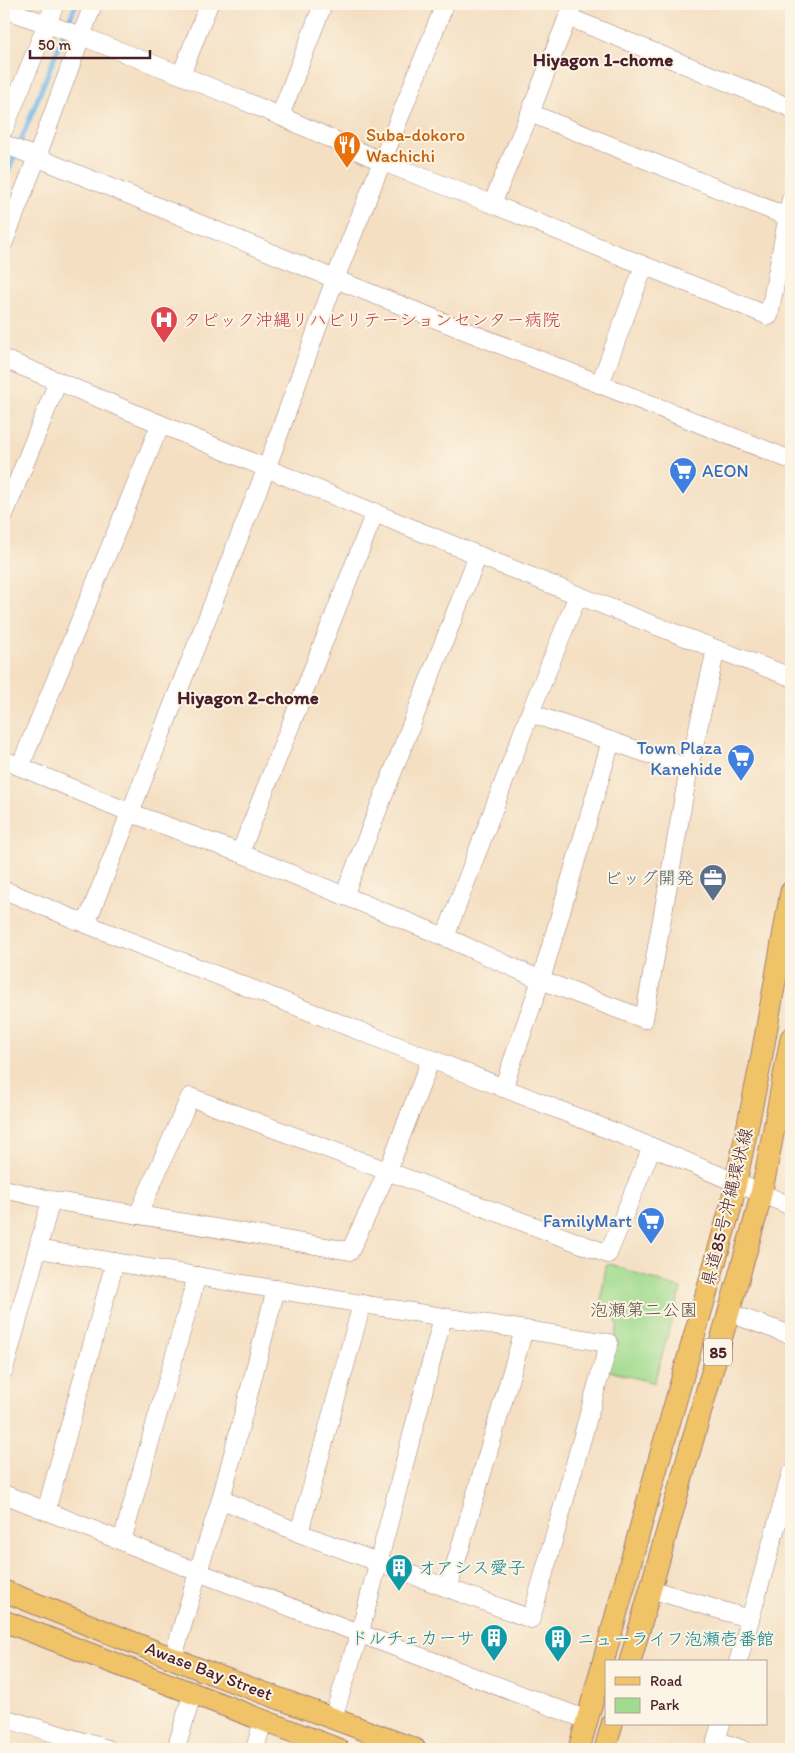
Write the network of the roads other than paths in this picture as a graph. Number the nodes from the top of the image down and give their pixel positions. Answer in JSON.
{"nodes":[{"id":1,"x":55,"y":4,"type":"edge"},
{"id":2,"x":93,"y":4,"type":"edge"},
{"id":3,"x":209,"y":4,"type":"edge"},
{"id":4,"x":322,"y":4,"type":"edge"},
{"id":5,"x":445,"y":4,"type":"edge"},
{"id":6,"x":4,"y":9,"type":"edge"},
{"id":7,"x":571,"y":11,"type":"edge"},
{"id":8,"x":48,"y":24,"type":"junction"},
{"id":9,"x":78,"y":35,"type":"junction"},
{"id":10,"x":181,"y":75,"type":"junction"},
{"id":11,"x":791,"y":108,"type":"edge"},
{"id":12,"x":530,"y":113,"type":"junction"},
{"id":13,"x":280,"y":116,"type":"junction"},
{"id":14,"x":4,"y":139,"type":"edge"},
{"id":15,"x":32,"y":155,"type":"junction"},
{"id":16,"x":383,"y":162,"type":"junction"},
{"id":17,"x":791,"y":199,"type":"edge"},
{"id":18,"x":492,"y":204,"type":"junction"},
{"id":19,"x":788,"y":217,"type":"junction"},
{"id":20,"x":4,"y":242,"type":"edge"},
{"id":21,"x":644,"y":266,"type":"junction"},
{"id":22,"x":335,"y":280,"type":"junction"},
{"id":23,"x":4,"y":359,"type":"edge"},
{"id":24,"x":58,"y":382,"type":"junction"},
{"id":25,"x":600,"y":384,"type":"junction"},
{"id":26,"x":160,"y":425,"type":"junction"},
{"id":27,"x":791,"y":460,"type":"edge"},
{"id":28,"x":267,"y":467,"type":"junction"},
{"id":29,"x":375,"y":512,"type":"junction"},
{"id":30,"x":4,"y":515,"type":"edge"},
{"id":31,"x":478,"y":555,"type":"junction"},
{"id":32,"x":578,"y":595,"type":"junction"},
{"id":33,"x":716,"y":649,"type":"junction"},
{"id":34,"x":791,"y":677,"type":"edge"},
{"id":35,"x":530,"y":713,"type":"junction"},
{"id":36,"x":611,"y":741,"type":"junction"},
{"id":37,"x":12,"y":763,"type":"edge"},
{"id":38,"x":689,"y":768,"type":"junction"},
{"id":39,"x":131,"y":813,"type":"junction"},
{"id":40,"x":240,"y":853,"type":"junction"},
{"id":41,"x":4,"y":890,"type":"edge"},
{"id":42,"x":791,"y":892,"type":"edge"},
{"id":43,"x":344,"y":896,"type":"junction"},
{"id":44,"x":86,"y":924,"type":"junction"},
{"id":45,"x":445,"y":937,"type":"junction"},
{"id":46,"x":540,"y":980,"type":"junction"},
{"id":47,"x":791,"y":1038,"type":"edge"},
{"id":48,"x":431,"y":1059,"type":"junction"},
{"id":49,"x":503,"y":1088,"type":"junction"},
{"id":50,"x":652,"y":1147,"type":"junction"},
{"id":51,"x":388,"y":1170,"type":"junction"},
{"id":52,"x":737,"y":1183,"type":"junction"},
{"id":53,"x":4,"y":1189,"type":"edge"},
{"id":54,"x":762,"y":1194,"type":"junction"},
{"id":55,"x":51,"y":1200,"type":"junction"},
{"id":56,"x":791,"y":1206,"type":"edge"},
{"id":57,"x":138,"y":1215,"type":"junction"},
{"id":58,"x":38,"y":1249,"type":"junction"},
{"id":59,"x":115,"y":1262,"type":"junction"},
{"id":60,"x":197,"y":1276,"type":"junction"},
{"id":61,"x":276,"y":1289,"type":"junction"},
{"id":62,"x":362,"y":1304,"type":"junction"},
{"id":63,"x":728,"y":1313,"type":"junction"},
{"id":64,"x":443,"y":1317,"type":"junction"},
{"id":65,"x":524,"y":1330,"type":"junction"},
{"id":66,"x":791,"y":1336,"type":"edge"},
{"id":67,"x":4,"y":1370,"type":"edge"},
{"id":68,"x":791,"y":1474,"type":"edge"},
{"id":69,"x":4,"y":1494,"type":"edge"},
{"id":70,"x":221,"y":1499,"type":"junction"},
{"id":71,"x":46,"y":1510,"type":"junction"},
{"id":72,"x":299,"y":1533,"type":"junction"},
{"id":73,"x":122,"y":1541,"type":"junction"},
{"id":74,"x":378,"y":1563,"type":"junction"},
{"id":75,"x":198,"y":1572,"type":"junction"},
{"id":76,"x":448,"y":1589,"type":"junction"},
{"id":77,"x":650,"y":1590,"type":"junction"},
{"id":78,"x":4,"y":1591,"type":"edge"},
{"id":79,"x":750,"y":1619,"type":"junction"},
{"id":80,"x":4,"y":1621,"type":"edge"},
{"id":81,"x":360,"y":1632,"type":"junction"},
{"id":82,"x":174,"y":1658,"type":"junction"},
{"id":83,"x":631,"y":1660,"type":"edge"},
{"id":84,"x":739,"y":1660,"type":"edge"},
{"id":85,"x":192,"y":1694,"type":"junction"},
{"id":86,"x":4,"y":1718,"type":"edge"},
{"id":87,"x":334,"y":1718,"type":"junction"},
{"id":88,"x":263,"y":1720,"type":"junction"},
{"id":89,"x":587,"y":1720,"type":"junction"},
{"id":90,"x":611,"y":1726,"type":"edge"},
{"id":91,"x":720,"y":1726,"type":"edge"},
{"id":92,"x":108,"y":1749,"type":"edge"},
{"id":93,"x":176,"y":1749,"type":"edge"},
{"id":94,"x":255,"y":1749,"type":"edge"},
{"id":95,"x":334,"y":1749,"type":"edge"},
{"id":96,"x":416,"y":1749,"type":"edge"},
{"id":97,"x":579,"y":1749,"type":"edge"},
{"id":98,"x":605,"y":1749,"type":"edge"},
{"id":99,"x":741,"y":1749,"type":"edge"}],
"edges":[{"from":1,"to":8,"type":"street"},
{"from":2,"to":9,"type":"street"},
{"from":3,"to":10,"type":"street"},
{"from":4,"to":13,"type":"street"},
{"from":5,"to":16,"type":"street"},
{"from":6,"to":8,"type":"street"},
{"from":7,"to":11,"type":"street"},
{"from":7,"to":12,"type":"street"},
{"from":8,"to":9,"type":"street"},
{"from":8,"to":14,"type":"street"},
{"from":9,"to":10,"type":"street"},
{"from":9,"to":15,"type":"street"},
{"from":10,"to":13,"type":"street"},
{"from":12,"to":18,"type":"street"},
{"from":12,"to":19,"type":"street"},
{"from":13,"to":16,"type":"street"},
{"from":14,"to":15,"type":"street"},
{"from":15,"to":20,"type":"street"},
{"from":15,"to":22,"type":"street"},
{"from":16,"to":18,"type":"street"},
{"from":16,"to":22,"type":"street"},
{"from":17,"to":19,"type":"street"},
{"from":18,"to":21,"type":"street"},
{"from":19,"to":21,"type":"street"},
{"from":21,"to":25,"type":"street"},
{"from":22,"to":25,"type":"street"},
{"from":22,"to":28,"type":"street"},
{"from":23,"to":24,"type":"street"},
{"from":24,"to":26,"type":"street"},
{"from":24,"to":30,"type":"street"},
{"from":25,"to":27,"type":"street"},
{"from":26,"to":28,"type":"street"},
{"from":26,"to":37,"type":"street"},
{"from":28,"to":29,"type":"street"},
{"from":28,"to":39,"type":"street"},
{"from":29,"to":31,"type":"street"},
{"from":29,"to":40,"type":"street"},
{"from":31,"to":32,"type":"street"},
{"from":31,"to":43,"type":"street"},
{"from":32,"to":33,"type":"street"},
{"from":32,"to":35,"type":"street"},
{"from":33,"to":34,"type":"street"},
{"from":33,"to":38,"type":"street"},
{"from":35,"to":36,"type":"street"},
{"from":35,"to":45,"type":"street"},
{"from":36,"to":38,"type":"street"},
{"from":36,"to":46,"type":"street"},
{"from":37,"to":39,"type":"street"},
{"from":38,"to":46,"type":"street"},
{"from":39,"to":40,"type":"street"},
{"from":39,"to":44,"type":"street"},
{"from":40,"to":43,"type":"street"},
{"from":41,"to":44,"type":"street"},
{"from":42,"to":52,"type":"main road","name":"県道85号沖縄環状線","number":"85"},
{"from":43,"to":45,"type":"street"},
{"from":44,"to":48,"type":"street"},
{"from":45,"to":46,"type":"street"},
{"from":46,"to":49,"type":"street"},
{"from":47,"to":54,"type":"main road","name":"県道85号沖縄環状線","number":"85"},
{"from":48,"to":49,"type":"street"},
{"from":48,"to":51,"type":"street"},
{"from":49,"to":50,"type":"street"},
{"from":50,"to":51,"type":"street"},
{"from":50,"to":52,"type":"street"},
{"from":51,"to":57,"type":"street"},
{"from":51,"to":57,"type":"street"},
{"from":52,"to":54,"type":"street"},
{"from":52,"to":89,"type":"main road","name":"県道85号沖縄環状線","number":"85"},
{"from":53,"to":55,"type":"street"},
{"from":54,"to":56,"type":"street"},
{"from":54,"to":63,"type":"main road","name":"県道85号沖縄環状線","number":"85"},
{"from":55,"to":57,"type":"street"},
{"from":55,"to":58,"type":"street"},
{"from":58,"to":59,"type":"street"},
{"from":58,"to":67,"type":"street"},
{"from":59,"to":60,"type":"street"},
{"from":59,"to":71,"type":"street"},
{"from":60,"to":61,"type":"street"},
{"from":60,"to":73,"type":"street"},
{"from":61,"to":62,"type":"street"},
{"from":61,"to":70,"type":"street"},
{"from":62,"to":64,"type":"street"},
{"from":62,"to":72,"type":"street"},
{"from":63,"to":66,"type":"street"},
{"from":63,"to":77,"type":"main road","name":"県道85号沖縄環状線","number":"85"},
{"from":64,"to":65,"type":"street"},
{"from":64,"to":74,"type":"street"},
{"from":65,"to":76,"type":"street"},
{"from":65,"to":76,"type":"street"},
{"from":68,"to":79,"type":"street"},
{"from":69,"to":71,"type":"street"},
{"from":70,"to":72,"type":"street"},
{"from":70,"to":75,"type":"street"},
{"from":71,"to":73,"type":"street"},
{"from":72,"to":74,"type":"street"},
{"from":73,"to":75,"type":"street"},
{"from":74,"to":76,"type":"street"},
{"from":74,"to":81,"type":"street"},
{"from":75,"to":81,"type":"street"},
{"from":75,"to":82,"type":"street"},
{"from":77,"to":79,"type":"street"},
{"from":77,"to":83,"type":"main road","name":"県道85号沖縄環状線","number":"85"},
{"from":78,"to":82,"type":"main road","name":"Awase Bay Street"},
{"from":79,"to":84,"type":"street"},
{"from":80,"to":85,"type":"main road","name":"Awase Bay Street"},
{"from":81,"to":87,"type":"street"},
{"from":81,"to":89,"type":"street"},
{"from":82,"to":87,"type":"main road","name":"Awase Bay Street"},
{"from":85,"to":88,"type":"main road","name":"Awase Bay Street"},
{"from":85,"to":93,"type":"street"},
{"from":86,"to":92,"type":"street"},
{"from":87,"to":96,"type":"main road","name":"Awase Bay Street"},
{"from":88,"to":94,"type":"street"},
{"from":88,"to":95,"type":"main road","name":"Awase Bay Street"},
{"from":89,"to":97,"type":"main road","name":"県道85号沖縄環状線","number":"85"},
{"from":90,"to":98,"type":"main road"},
{"from":91,"to":99,"type":"street"}]}
